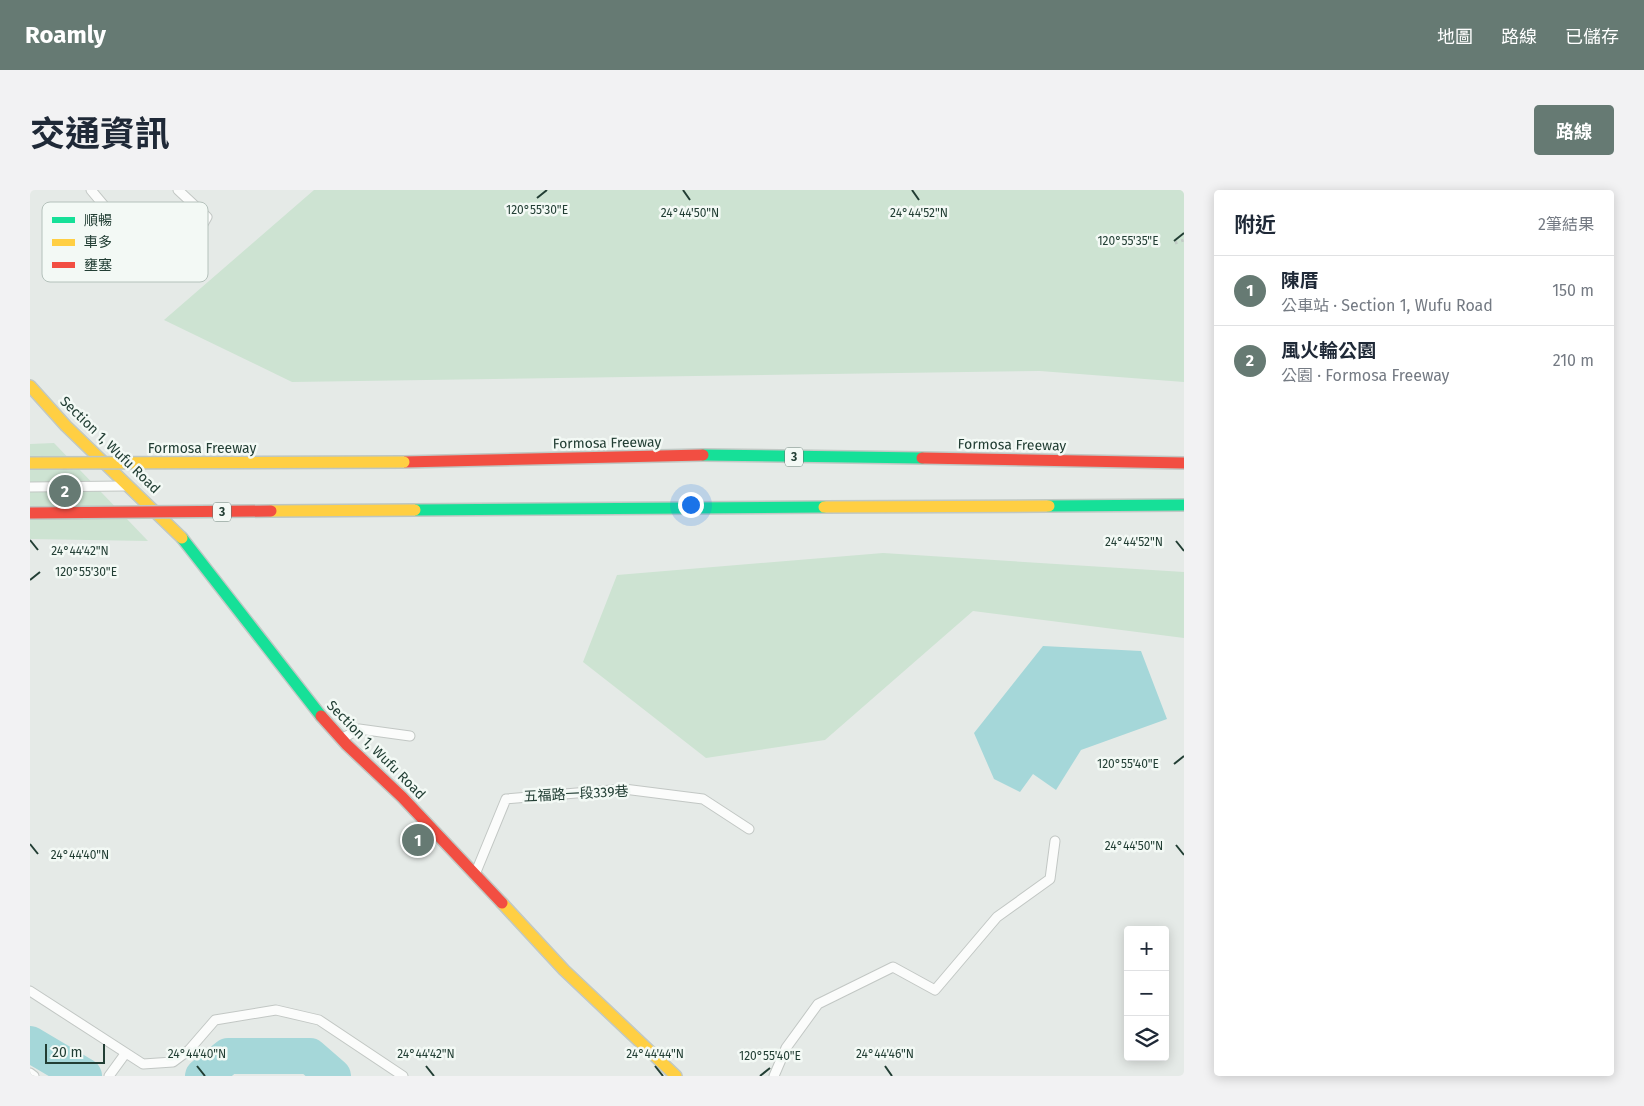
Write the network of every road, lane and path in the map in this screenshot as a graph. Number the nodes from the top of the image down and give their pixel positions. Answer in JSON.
{"nodes":[{"id":1,"x":90,"y":190,"type":"edge"},
{"id":2,"x":178,"y":190,"type":"edge"},
{"id":3,"x":100,"y":202,"type":"edge"},
{"id":4,"x":191,"y":202,"type":"edge"},
{"id":5,"x":1184,"y":240,"type":"edge"},
{"id":6,"x":1175,"y":243,"type":"dead end"},
{"id":7,"x":30,"y":386,"type":"edge"},
{"id":8,"x":30,"y":463,"type":"edge"},
{"id":9,"x":1184,"y":463,"type":"edge"},
{"id":10,"x":130,"y":486,"type":"junction"},
{"id":11,"x":30,"y":487,"type":"edge"},
{"id":12,"x":1184,"y":505,"type":"edge"},
{"id":13,"x":30,"y":513,"type":"edge"},
{"id":14,"x":410,"y":736,"type":"dead end"},
{"id":15,"x":341,"y":739,"type":"junction"},
{"id":16,"x":749,"y":829,"type":"dead end"},
{"id":17,"x":1055,"y":841,"type":"dead end"},
{"id":18,"x":475,"y":874,"type":"junction"},
{"id":19,"x":30,"y":991,"type":"edge"},
{"id":20,"x":125,"y":1054,"type":"dead end"},
{"id":21,"x":30,"y":1073,"type":"edge"},
{"id":22,"x":34,"y":1076,"type":"edge"},
{"id":23,"x":109,"y":1076,"type":"edge"},
{"id":24,"x":403,"y":1076,"type":"edge"},
{"id":25,"x":676,"y":1076,"type":"edge"},
{"id":26,"x":774,"y":1076,"type":"edge"}],
"edges":[{"from":1,"to":3,"type":"lane"},
{"from":2,"to":4,"type":"lane"},
{"from":5,"to":6,"type":"path"},
{"from":7,"to":10,"type":"main road","name":"Section 1, Wufu Road"},
{"from":8,"to":9,"type":"main road","name":"Formosa Freeway","number":"3","bridge":true},
{"from":10,"to":11,"type":"lane"},
{"from":10,"to":15,"type":"main road","name":"Section 1, Wufu Road"},
{"from":12,"to":13,"type":"main road","number":"3","bridge":true},
{"from":14,"to":15,"type":"lane"},
{"from":15,"to":18,"type":"main road","name":"Section 1, Wufu Road"},
{"from":16,"to":18,"type":"lane","name":"五福路一段339巷"},
{"from":17,"to":26,"type":"lane"},
{"from":18,"to":25,"type":"main road","name":"Section 1, Wufu Road"},
{"from":19,"to":24,"type":"lane"},
{"from":20,"to":23,"type":"lane"},
{"from":21,"to":22,"type":"lane"}]}
